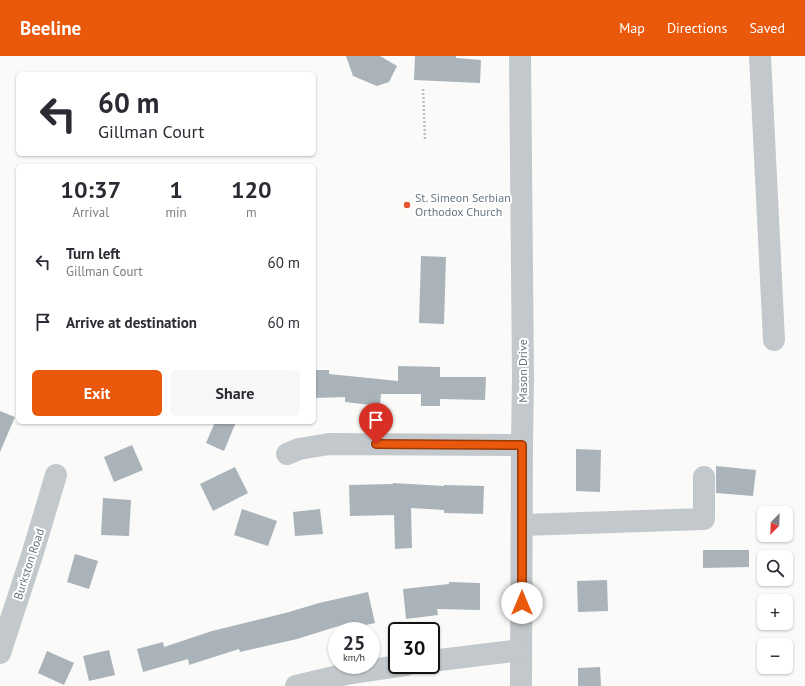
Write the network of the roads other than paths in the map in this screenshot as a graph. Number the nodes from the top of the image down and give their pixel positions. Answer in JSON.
{"nodes":[{"id":1,"x":520,"y":56,"type":"edge"},
{"id":2,"x":760,"y":56,"type":"edge"},
{"id":3,"x":774,"y":340,"type":"dead end"},
{"id":4,"x":522,"y":445,"type":"junction"},
{"id":5,"x":287,"y":454,"type":"dead end"},
{"id":6,"x":56,"y":475,"type":"dead end"},
{"id":7,"x":704,"y":477,"type":"dead end"},
{"id":8,"x":522,"y":525,"type":"junction"},
{"id":9,"x":522,"y":650,"type":"junction"},
{"id":10,"x":0,"y":652,"type":"edge"},
{"id":11,"x":440,"y":660,"type":"edge"},
{"id":12,"x":388,"y":668,"type":"edge"},
{"id":13,"x":296,"y":686,"type":"edge"},
{"id":14,"x":521,"y":686,"type":"edge"}],
"edges":[{"from":1,"to":4,"type":"street","name":"Mason Drive"},
{"from":2,"to":3,"type":"street"},
{"from":4,"to":5,"type":"street"},
{"from":4,"to":8,"type":"street","name":"Mason Drive"},
{"from":6,"to":10,"type":"street","name":"Burkston Road"},
{"from":7,"to":8,"type":"street"},
{"from":8,"to":9,"type":"street","name":"Mason Drive"},
{"from":9,"to":11,"type":"street"},
{"from":9,"to":14,"type":"street","name":"Mason Drive"},
{"from":12,"to":13,"type":"street"}]}
